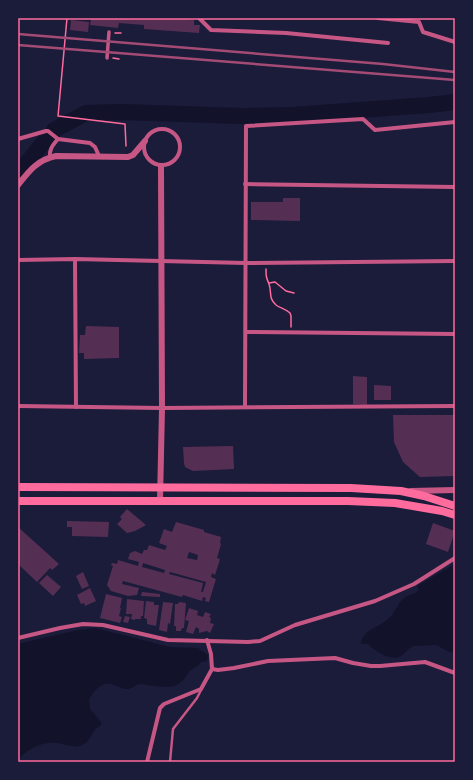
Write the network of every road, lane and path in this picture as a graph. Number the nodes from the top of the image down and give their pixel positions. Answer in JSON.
{"nodes":[{"id":1,"x":67,"y":18,"type":"edge"},
{"id":2,"x":199,"y":18,"type":"edge"},
{"id":3,"x":378,"y":18,"type":"edge"},
{"id":4,"x":109,"y":32,"type":"dead end"},
{"id":5,"x":455,"y":42,"type":"edge"},
{"id":6,"x":388,"y":43,"type":"dead end"},
{"id":7,"x":107,"y":58,"type":"dead end"},
{"id":8,"x":455,"y":122,"type":"edge"},
{"id":9,"x":18,"y":139,"type":"edge"},
{"id":10,"x":58,"y":139,"type":"junction"},
{"id":11,"x":145,"y":142,"type":"junction"},
{"id":12,"x":126,"y":146,"type":"dead end"},
{"id":13,"x":99,"y":156,"type":"junction"},
{"id":14,"x":50,"y":157,"type":"junction"},
{"id":15,"x":161,"y":166,"type":"junction"},
{"id":16,"x":245,"y":184,"type":"junction"},
{"id":17,"x":18,"y":185,"type":"edge"},
{"id":18,"x":455,"y":186,"type":"edge"},
{"id":19,"x":76,"y":259,"type":"junction"},
{"id":20,"x":18,"y":260,"type":"edge"},
{"id":21,"x":161,"y":261,"type":"junction"},
{"id":22,"x":455,"y":261,"type":"edge"},
{"id":23,"x":246,"y":263,"type":"junction"},
{"id":24,"x":266,"y":263,"type":"junction"},
{"id":25,"x":269,"y":283,"type":"junction"},
{"id":26,"x":294,"y":293,"type":"dead end"},
{"id":27,"x":246,"y":332,"type":"junction"},
{"id":28,"x":291,"y":333,"type":"junction"},
{"id":29,"x":455,"y":334,"type":"edge"},
{"id":30,"x":18,"y":406,"type":"edge"},
{"id":31,"x":455,"y":406,"type":"edge"},
{"id":32,"x":76,"y":407,"type":"junction"},
{"id":33,"x":245,"y":407,"type":"junction"},
{"id":34,"x":162,"y":408,"type":"junction"},
{"id":35,"x":18,"y":488,"type":"edge"},
{"id":36,"x":161,"y":488,"type":"junction"},
{"id":37,"x":455,"y":490,"type":"edge"},
{"id":38,"x":401,"y":491,"type":"junction"},
{"id":39,"x":18,"y":501,"type":"edge"},
{"id":40,"x":160,"y":501,"type":"junction"},
{"id":41,"x":455,"y":506,"type":"edge"},
{"id":42,"x":455,"y":515,"type":"edge"},
{"id":43,"x":455,"y":558,"type":"edge"},
{"id":44,"x":18,"y":638,"type":"edge"},
{"id":45,"x":207,"y":640,"type":"junction"},
{"id":46,"x":212,"y":669,"type":"junction"},
{"id":47,"x":455,"y":672,"type":"edge"},
{"id":48,"x":201,"y":689,"type":"junction"},
{"id":49,"x":147,"y":762,"type":"edge"},
{"id":50,"x":170,"y":762,"type":"edge"}],
"edges":[{"from":1,"to":12,"type":"path"},
{"from":2,"to":6,"type":"street"},
{"from":3,"to":5,"type":"street"},
{"from":4,"to":7,"type":"street"},
{"from":8,"to":16,"type":"street"},
{"from":9,"to":10,"type":"street"},
{"from":10,"to":13,"type":"street"},
{"from":10,"to":14,"type":"street"},
{"from":11,"to":13,"type":"street"},
{"from":11,"to":15,"type":"street"},
{"from":11,"to":15,"type":"street"},
{"from":13,"to":14,"type":"street"},
{"from":14,"to":17,"type":"street"},
{"from":15,"to":21,"type":"street"},
{"from":16,"to":18,"type":"street"},
{"from":16,"to":23,"type":"street"},
{"from":19,"to":20,"type":"street"},
{"from":19,"to":21,"type":"street"},
{"from":19,"to":32,"type":"street"},
{"from":21,"to":23,"type":"street"},
{"from":21,"to":34,"type":"street"},
{"from":22,"to":24,"type":"street"},
{"from":23,"to":24,"type":"street"},
{"from":23,"to":27,"type":"street"},
{"from":24,"to":25,"type":"path"},
{"from":25,"to":26,"type":"path"},
{"from":25,"to":28,"type":"path"},
{"from":27,"to":28,"type":"street"},
{"from":27,"to":33,"type":"street"},
{"from":28,"to":29,"type":"street"},
{"from":30,"to":32,"type":"street"},
{"from":31,"to":33,"type":"street"},
{"from":32,"to":34,"type":"street"},
{"from":33,"to":34,"type":"street"},
{"from":34,"to":36,"type":"street"},
{"from":35,"to":36,"type":"highway"},
{"from":36,"to":38,"type":"highway"},
{"from":36,"to":40,"type":"street"},
{"from":37,"to":38,"type":"street"},
{"from":38,"to":41,"type":"highway"},
{"from":39,"to":40,"type":"highway"},
{"from":40,"to":42,"type":"highway"},
{"from":43,"to":45,"type":"street"},
{"from":44,"to":45,"type":"street"},
{"from":45,"to":46,"type":"street"},
{"from":46,"to":47,"type":"street"},
{"from":46,"to":48,"type":"street"},
{"from":48,"to":49,"type":"street"},
{"from":48,"to":50,"type":"lane"}]}
